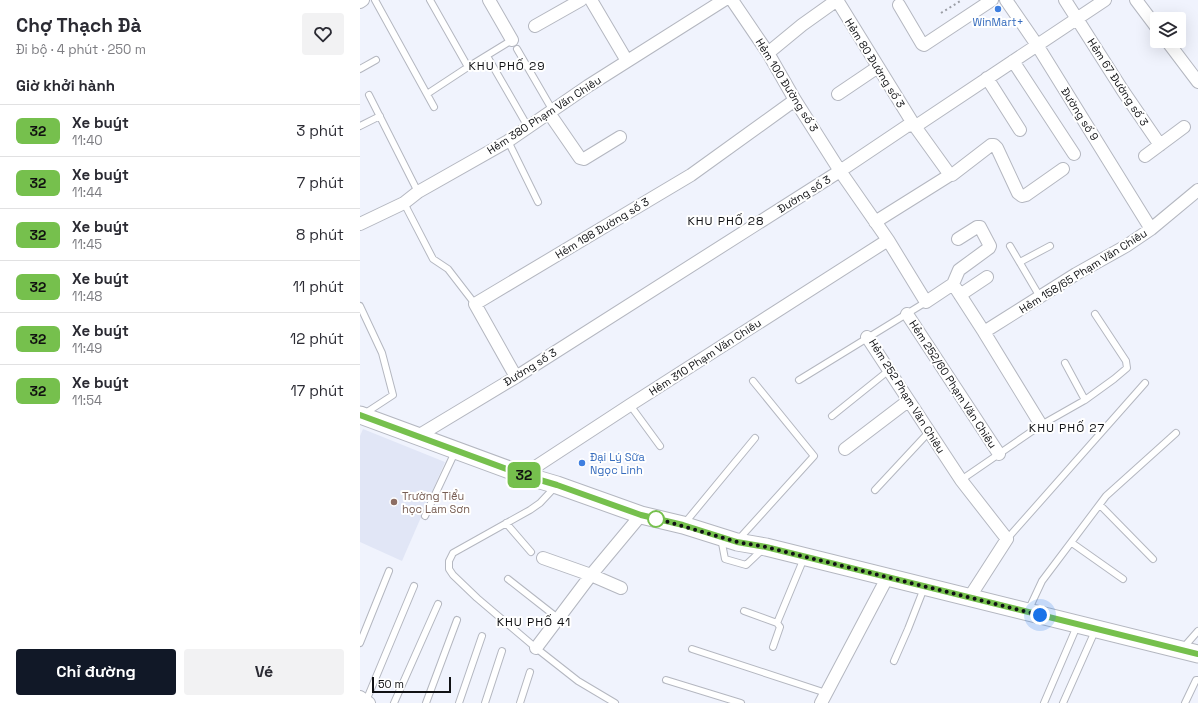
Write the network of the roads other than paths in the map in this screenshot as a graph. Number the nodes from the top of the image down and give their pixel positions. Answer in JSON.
{"nodes":[{"id":1,"x":363,"y":0,"type":"edge"},
{"id":2,"x":375,"y":0,"type":"edge"},
{"id":3,"x":430,"y":0,"type":"edge"},
{"id":4,"x":490,"y":0,"type":"edge"},
{"id":5,"x":582,"y":0,"type":"edge"},
{"id":6,"x":591,"y":0,"type":"edge"},
{"id":7,"x":724,"y":0,"type":"edge"},
{"id":8,"x":732,"y":0,"type":"edge"},
{"id":9,"x":837,"y":0,"type":"edge"},
{"id":10,"x":992,"y":0,"type":"edge"},
{"id":11,"x":1006,"y":0,"type":"edge"},
{"id":12,"x":1065,"y":0,"type":"edge"},
{"id":13,"x":1105,"y":0,"type":"edge"},
{"id":14,"x":1136,"y":0,"type":"edge"},
{"id":15,"x":360,"y":2,"type":"edge"},
{"id":16,"x":899,"y":5,"type":"dead end"},
{"id":17,"x":1077,"y":18,"type":"junction"},
{"id":18,"x":1150,"y":19,"type":"edge"},
{"id":19,"x":535,"y":26,"type":"dead end"},
{"id":20,"x":515,"y":44,"type":"junction"},
{"id":21,"x":1037,"y":45,"type":"junction"},
{"id":22,"x":1172,"y":48,"type":"edge"},
{"id":23,"x":768,"y":53,"type":"junction"},
{"id":24,"x":487,"y":56,"type":"junction"},
{"id":25,"x":376,"y":60,"type":"dead end"},
{"id":26,"x":627,"y":61,"type":"junction"},
{"id":27,"x":1013,"y":61,"type":"junction"},
{"id":28,"x":468,"y":67,"type":"junction"},
{"id":29,"x":878,"y":67,"type":"junction"},
{"id":30,"x":360,"y":69,"type":"edge"},
{"id":31,"x":987,"y":78,"type":"junction"},
{"id":32,"x":1198,"y":82,"type":"edge"},
{"id":33,"x":427,"y":94,"type":"junction"},
{"id":34,"x":838,"y":94,"type":"dead end"},
{"id":35,"x":369,"y":95,"type":"dead end"},
{"id":36,"x":795,"y":100,"type":"junction"},
{"id":37,"x":434,"y":107,"type":"dead end"},
{"id":38,"x":551,"y":112,"type":"junction"},
{"id":39,"x":380,"y":116,"type":"junction"},
{"id":40,"x":914,"y":125,"type":"junction"},
{"id":41,"x":360,"y":126,"type":"edge"},
{"id":42,"x":528,"y":127,"type":"junction"},
{"id":43,"x":1184,"y":127,"type":"dead end"},
{"id":44,"x":1020,"y":130,"type":"dead end"},
{"id":45,"x":620,"y":137,"type":"dead end"},
{"id":46,"x":508,"y":141,"type":"junction"},
{"id":47,"x":1160,"y":145,"type":"junction"},
{"id":48,"x":1074,"y":154,"type":"dead end"},
{"id":49,"x":1145,"y":156,"type":"dead end"},
{"id":50,"x":1063,"y":169,"type":"dead end"},
{"id":51,"x":840,"y":171,"type":"junction"},
{"id":52,"x":950,"y":175,"type":"junction"},
{"id":53,"x":418,"y":192,"type":"junction"},
{"id":54,"x":1197,"y":193,"type":"edge"},
{"id":55,"x":538,"y":202,"type":"dead end"},
{"id":56,"x":404,"y":203,"type":"junction"},
{"id":57,"x":875,"y":222,"type":"junction"},
{"id":58,"x":360,"y":224,"type":"edge"},
{"id":59,"x":1151,"y":229,"type":"junction"},
{"id":60,"x":958,"y":239,"type":"dead end"},
{"id":61,"x":888,"y":240,"type":"junction"},
{"id":62,"x":1010,"y":246,"type":"dead end"},
{"id":63,"x":1050,"y":246,"type":"dead end"},
{"id":64,"x":1020,"y":262,"type":"junction"},
{"id":65,"x":987,"y":277,"type":"dead end"},
{"id":66,"x":953,"y":284,"type":"junction"},
{"id":67,"x":960,"y":295,"type":"junction"},
{"id":68,"x":1040,"y":297,"type":"junction"},
{"id":69,"x":926,"y":302,"type":"junction"},
{"id":70,"x":475,"y":304,"type":"junction"},
{"id":71,"x":360,"y":306,"type":"edge"},
{"id":72,"x":907,"y":314,"type":"junction"},
{"id":73,"x":1095,"y":314,"type":"dead end"},
{"id":74,"x":984,"y":332,"type":"junction"},
{"id":75,"x":867,"y":337,"type":"junction"},
{"id":76,"x":1065,"y":363,"type":"dead end"},
{"id":77,"x":888,"y":370,"type":"junction"},
{"id":78,"x":516,"y":376,"type":"junction"},
{"id":79,"x":799,"y":380,"type":"dead end"},
{"id":80,"x":753,"y":381,"type":"dead end"},
{"id":81,"x":1145,"y":384,"type":"dead end"},
{"id":82,"x":1085,"y":400,"type":"junction"},
{"id":83,"x":908,"y":401,"type":"junction"},
{"id":84,"x":630,"y":405,"type":"junction"},
{"id":85,"x":832,"y":416,"type":"dead end"},
{"id":86,"x":361,"y":417,"type":"edge"},
{"id":87,"x":1041,"y":425,"type":"junction"},
{"id":88,"x":929,"y":432,"type":"junction"},
{"id":89,"x":1176,"y":433,"type":"dead end"},
{"id":90,"x":418,"y":436,"type":"junction"},
{"id":91,"x":755,"y":438,"type":"dead end"},
{"id":92,"x":660,"y":446,"type":"dead end"},
{"id":93,"x":845,"y":449,"type":"dead end"},
{"id":94,"x":455,"y":450,"type":"junction"},
{"id":95,"x":999,"y":454,"type":"junction"},
{"id":96,"x":523,"y":475,"type":"junction"},
{"id":97,"x":961,"y":480,"type":"junction"},
{"id":98,"x":557,"y":485,"type":"junction"},
{"id":99,"x":875,"y":490,"type":"dead end"},
{"id":100,"x":1100,"y":505,"type":"junction"},
{"id":101,"x":641,"y":515,"type":"junction"},
{"id":102,"x":425,"y":516,"type":"dead end"},
{"id":103,"x":506,"y":523,"type":"junction"},
{"id":104,"x":683,"y":525,"type":"junction"},
{"id":105,"x":720,"y":536,"type":"junction"},
{"id":106,"x":1007,"y":539,"type":"junction"},
{"id":107,"x":737,"y":542,"type":"junction"},
{"id":108,"x":1072,"y":543,"type":"junction"},
{"id":109,"x":766,"y":547,"type":"junction"},
{"id":110,"x":531,"y":552,"type":"dead end"},
{"id":111,"x":804,"y":557,"type":"junction"},
{"id":112,"x":543,"y":558,"type":"dead end"},
{"id":113,"x":1153,"y":559,"type":"dead end"},
{"id":114,"x":389,"y":571,"type":"dead end"},
{"id":115,"x":590,"y":575,"type":"junction"},
{"id":116,"x":887,"y":578,"type":"junction"},
{"id":117,"x":508,"y":579,"type":"dead end"},
{"id":118,"x":1123,"y":579,"type":"dead end"},
{"id":119,"x":414,"y":586,"type":"dead end"},
{"id":120,"x":925,"y":587,"type":"junction"},
{"id":121,"x":621,"y":588,"type":"dead end"},
{"id":122,"x":969,"y":598,"type":"junction"},
{"id":123,"x":438,"y":604,"type":"dead end"},
{"id":124,"x":744,"y":611,"type":"dead end"},
{"id":125,"x":1027,"y":612,"type":"junction"},
{"id":126,"x":559,"y":619,"type":"junction"},
{"id":127,"x":457,"y":620,"type":"dead end"},
{"id":128,"x":777,"y":623,"type":"junction"},
{"id":129,"x":1078,"y":625,"type":"junction"},
{"id":130,"x":1096,"y":629,"type":"junction"},
{"id":131,"x":1198,"y":631,"type":"edge"},
{"id":132,"x":482,"y":636,"type":"dead end"},
{"id":133,"x":360,"y":643,"type":"edge"},
{"id":134,"x":774,"y":647,"type":"dead end"},
{"id":135,"x":536,"y":648,"type":"junction"},
{"id":136,"x":692,"y":649,"type":"dead end"},
{"id":137,"x":1181,"y":650,"type":"junction"},
{"id":138,"x":502,"y":651,"type":"dead end"},
{"id":139,"x":1198,"y":654,"type":"edge"},
{"id":140,"x":894,"y":661,"type":"dead end"},
{"id":141,"x":530,"y":672,"type":"dead end"},
{"id":142,"x":666,"y":680,"type":"dead end"},
{"id":143,"x":1198,"y":680,"type":"edge"},
{"id":144,"x":824,"y":698,"type":"edge"},
{"id":145,"x":365,"y":700,"type":"edge"},
{"id":146,"x":394,"y":703,"type":"edge"},
{"id":147,"x":426,"y":703,"type":"edge"},
{"id":148,"x":459,"y":703,"type":"edge"},
{"id":149,"x":485,"y":703,"type":"edge"},
{"id":150,"x":520,"y":703,"type":"edge"},
{"id":151,"x":615,"y":703,"type":"edge"},
{"id":152,"x":741,"y":703,"type":"edge"},
{"id":153,"x":1044,"y":703,"type":"edge"},
{"id":154,"x":1063,"y":703,"type":"edge"},
{"id":155,"x":1185,"y":703,"type":"edge"}],
"edges":[{"from":1,"to":15,"type":"street"},
{"from":2,"to":33,"type":"lane"},
{"from":3,"to":28,"type":"lane"},
{"from":4,"to":20,"type":"street"},
{"from":5,"to":19,"type":"street"},
{"from":6,"to":26,"type":"street"},
{"from":7,"to":26,"type":"street","name":"Hẻm 380 Phạm Văn Chiêu"},
{"from":8,"to":23,"type":"street","name":"Hẻm 100 Đường số 3"},
{"from":9,"to":23,"type":"street"},
{"from":9,"to":29,"type":"street","name":"Hẻm 80 Đường số 3"},
{"from":10,"to":16,"type":"street"},
{"from":11,"to":21,"type":"street","name":"Đường số 9"},
{"from":12,"to":17,"type":"street","name":"Hẻm 67 Đường số 3"},
{"from":13,"to":17,"type":"street","name":"Đường số 3"},
{"from":14,"to":18,"type":"street"},
{"from":17,"to":21,"type":"street","name":"Đường số 3"},
{"from":17,"to":47,"type":"street","name":"Hẻm 67 Đường số 3"},
{"from":20,"to":24,"type":"lane"},
{"from":20,"to":38,"type":"lane"},
{"from":21,"to":27,"type":"street","name":"Đường số 3"},
{"from":21,"to":59,"type":"street","name":"Đường số 9"},
{"from":22,"to":32,"type":"street"},
{"from":23,"to":36,"type":"street","name":"Hẻm 100 Đường số 3"},
{"from":24,"to":28,"type":"lane"},
{"from":24,"to":42,"type":"lane"},
{"from":25,"to":30,"type":"lane"},
{"from":26,"to":38,"type":"street","name":"Hẻm 380 Phạm Văn Chiêu"},
{"from":27,"to":31,"type":"street","name":"Đường số 3"},
{"from":27,"to":48,"type":"street"},
{"from":28,"to":33,"type":"lane"},
{"from":29,"to":34,"type":"street"},
{"from":29,"to":40,"type":"street","name":"Hẻm 80 Đường số 3"},
{"from":31,"to":40,"type":"street","name":"Đường số 3"},
{"from":31,"to":44,"type":"street"},
{"from":33,"to":37,"type":"lane"},
{"from":35,"to":39,"type":"lane"},
{"from":36,"to":51,"type":"street","name":"Hẻm 100 Đường số 3"},
{"from":36,"to":70,"type":"street","name":"Hẻm 198 Đường số 3"},
{"from":38,"to":42,"type":"street","name":"Hẻm 380 Phạm Văn Chiêu"},
{"from":38,"to":45,"type":"street"},
{"from":39,"to":41,"type":"lane"},
{"from":39,"to":53,"type":"lane"},
{"from":40,"to":51,"type":"street","name":"Đường số 3"},
{"from":40,"to":52,"type":"street","name":"Hẻm 80 Đường số 3"},
{"from":42,"to":46,"type":"street","name":"Hẻm 380 Phạm Văn Chiêu"},
{"from":43,"to":47,"type":"street"},
{"from":46,"to":53,"type":"street","name":"Hẻm 380 Phạm Văn Chiêu"},
{"from":46,"to":55,"type":"lane"},
{"from":47,"to":49,"type":"street"},
{"from":50,"to":52,"type":"street"},
{"from":51,"to":57,"type":"street"},
{"from":51,"to":78,"type":"street","name":"Đường số 3"},
{"from":52,"to":57,"type":"street"},
{"from":53,"to":56,"type":"street","name":"Hẻm 380 Phạm Văn Chiêu"},
{"from":54,"to":59,"type":"street","name":"Hẻm 158/65 Phạm Văn Chiêu"},
{"from":56,"to":58,"type":"street","name":"Hẻm 380 Phạm Văn Chiêu"},
{"from":56,"to":70,"type":"lane"},
{"from":57,"to":61,"type":"street"},
{"from":59,"to":68,"type":"street","name":"Hẻm 158/65 Phạm Văn Chiêu"},
{"from":60,"to":66,"type":"street"},
{"from":61,"to":69,"type":"street"},
{"from":61,"to":84,"type":"street","name":"Hẻm 310 Phạm Văn Chiêu"},
{"from":62,"to":64,"type":"lane"},
{"from":63,"to":64,"type":"lane"},
{"from":64,"to":68,"type":"lane"},
{"from":65,"to":67,"type":"street"},
{"from":66,"to":67,"type":"street"},
{"from":66,"to":69,"type":"street"},
{"from":67,"to":74,"type":"street"},
{"from":68,"to":74,"type":"street","name":"Hẻm 158/65 Phạm Văn Chiêu"},
{"from":69,"to":72,"type":"lane","name":"Hẻm 252 Phạm Văn Chiêu"},
{"from":70,"to":78,"type":"street"},
{"from":71,"to":86,"type":"lane"},
{"from":72,"to":75,"type":"lane","name":"Hẻm 252 Phạm Văn Chiêu"},
{"from":72,"to":95,"type":"street","name":"Hẻm 252/60 Phạm Văn Chiêu"},
{"from":73,"to":82,"type":"lane"},
{"from":74,"to":87,"type":"street"},
{"from":75,"to":77,"type":"street","name":"Hẻm 252 Phạm Văn Chiêu"},
{"from":75,"to":79,"type":"lane"},
{"from":76,"to":82,"type":"lane"},
{"from":77,"to":83,"type":"street","name":"Hẻm 252 Phạm Văn Chiêu"},
{"from":77,"to":85,"type":"lane"},
{"from":78,"to":90,"type":"street","name":"Đường số 3"},
{"from":80,"to":107,"type":"lane"},
{"from":81,"to":106,"type":"lane"},
{"from":82,"to":87,"type":"lane"},
{"from":83,"to":88,"type":"street","name":"Hẻm 252 Phạm Văn Chiêu"},
{"from":83,"to":93,"type":"street"},
{"from":84,"to":92,"type":"lane"},
{"from":84,"to":96,"type":"street","name":"Hẻm 310 Phạm Văn Chiêu"},
{"from":86,"to":90,"type":"main road"},
{"from":87,"to":95,"type":"lane"},
{"from":88,"to":97,"type":"street","name":"Hẻm 252 Phạm Văn Chiêu"},
{"from":88,"to":99,"type":"lane"},
{"from":89,"to":100,"type":"lane"},
{"from":90,"to":94,"type":"main road"},
{"from":91,"to":104,"type":"lane"},
{"from":94,"to":96,"type":"main road"},
{"from":94,"to":102,"type":"lane"},
{"from":95,"to":97,"type":"lane"},
{"from":96,"to":98,"type":"main road"},
{"from":97,"to":106,"type":"street","name":"Hẻm 252 Phạm Văn Chiêu"},
{"from":98,"to":101,"type":"main road"},
{"from":98,"to":103,"type":"lane"},
{"from":100,"to":108,"type":"lane"},
{"from":100,"to":113,"type":"lane"},
{"from":101,"to":104,"type":"main road"},
{"from":101,"to":115,"type":"street"},
{"from":103,"to":110,"type":"lane"},
{"from":103,"to":135,"type":"lane"},
{"from":104,"to":105,"type":"main road"},
{"from":105,"to":107,"type":"main road"},
{"from":105,"to":109,"type":"lane"},
{"from":106,"to":122,"type":"street"},
{"from":107,"to":109,"type":"main road"},
{"from":108,"to":118,"type":"lane"},
{"from":108,"to":125,"type":"lane"},
{"from":109,"to":111,"type":"main road"},
{"from":111,"to":116,"type":"main road"},
{"from":111,"to":128,"type":"lane"},
{"from":112,"to":115,"type":"street"},
{"from":114,"to":133,"type":"lane"},
{"from":115,"to":121,"type":"street"},
{"from":115,"to":126,"type":"street"},
{"from":116,"to":120,"type":"main road"},
{"from":116,"to":144,"type":"street"},
{"from":117,"to":126,"type":"lane"},
{"from":119,"to":145,"type":"lane"},
{"from":120,"to":122,"type":"main road"},
{"from":120,"to":140,"type":"lane"},
{"from":122,"to":125,"type":"main road"},
{"from":123,"to":146,"type":"lane"},
{"from":124,"to":128,"type":"lane"},
{"from":125,"to":129,"type":"main road"},
{"from":126,"to":135,"type":"street"},
{"from":127,"to":147,"type":"lane"},
{"from":128,"to":134,"type":"lane"},
{"from":129,"to":130,"type":"main road"},
{"from":129,"to":153,"type":"lane"},
{"from":130,"to":137,"type":"main road"},
{"from":130,"to":154,"type":"lane"},
{"from":131,"to":137,"type":"lane"},
{"from":132,"to":148,"type":"lane"},
{"from":135,"to":151,"type":"lane"},
{"from":136,"to":144,"type":"lane"},
{"from":137,"to":139,"type":"main road"},
{"from":138,"to":149,"type":"lane"},
{"from":141,"to":150,"type":"lane"},
{"from":142,"to":152,"type":"lane"},
{"from":143,"to":155,"type":"lane"}]}
